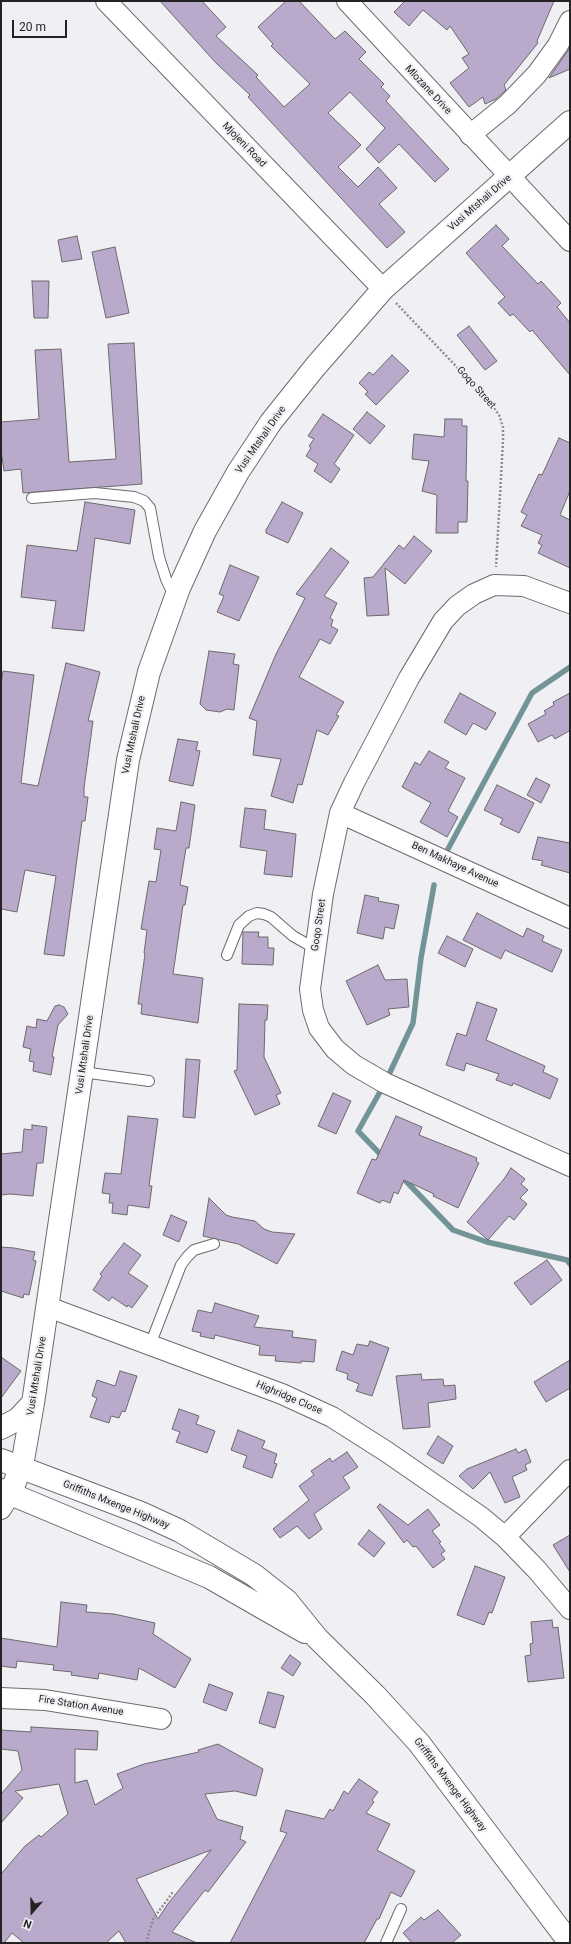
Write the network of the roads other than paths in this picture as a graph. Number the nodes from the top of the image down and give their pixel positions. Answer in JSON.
{"nodes":[{"id":1,"x":106,"y":1,"type":"edge"},
{"id":2,"x":347,"y":1,"type":"edge"},
{"id":3,"x":570,"y":21,"type":"edge"},
{"id":4,"x":570,"y":122,"type":"edge"},
{"id":5,"x":470,"y":135,"type":"junction"},
{"id":6,"x":509,"y":178,"type":"junction"},
{"id":7,"x":570,"y":241,"type":"edge"},
{"id":8,"x":383,"y":289,"type":"junction"},
{"id":9,"x":32,"y":498,"type":"dead end"},
{"id":10,"x":175,"y":598,"type":"junction"},
{"id":11,"x":570,"y":603,"type":"edge"},
{"id":12,"x":340,"y":813,"type":"junction"},
{"id":13,"x":570,"y":918,"type":"edge"},
{"id":14,"x":316,"y":949,"type":"junction"},
{"id":15,"x":227,"y":955,"type":"dead end"},
{"id":16,"x":82,"y":1072,"type":"junction"},
{"id":17,"x":149,"y":1081,"type":"dead end"},
{"id":18,"x":570,"y":1166,"type":"edge"},
{"id":19,"x":214,"y":1244,"type":"dead end"},
{"id":20,"x":48,"y":1307,"type":"junction"},
{"id":21,"x":150,"y":1345,"type":"junction"},
{"id":22,"x":33,"y":1403,"type":"junction"},
{"id":23,"x":1,"y":1428,"type":"edge"},
{"id":24,"x":11,"y":1463,"type":"edge"},
{"id":25,"x":570,"y":1470,"type":"edge"},
{"id":26,"x":4,"y":1497,"type":"edge"},
{"id":27,"x":505,"y":1537,"type":"junction"},
{"id":28,"x":570,"y":1609,"type":"edge"},
{"id":29,"x":317,"y":1638,"type":"junction"},
{"id":30,"x":1,"y":1698,"type":"edge"},
{"id":31,"x":161,"y":1719,"type":"dead end"},
{"id":32,"x":401,"y":1909,"type":"dead end"},
{"id":33,"x":386,"y":1943,"type":"edge"},
{"id":34,"x":570,"y":1943,"type":"edge"}],
"edges":[{"from":1,"to":8,"type":"street","name":"Mjojeni Road"},
{"from":2,"to":5,"type":"street","name":"Mlozane Drive"},
{"from":3,"to":5,"type":"street"},
{"from":4,"to":6,"type":"street","name":"Vusi Mtshali Drive"},
{"from":5,"to":6,"type":"street","name":"Mlozane Drive"},
{"from":6,"to":7,"type":"street","name":"Mlozane Drive"},
{"from":6,"to":8,"type":"street","name":"Vusi Mtshali Drive"},
{"from":8,"to":10,"type":"street","name":"Vusi Mtshali Drive"},
{"from":9,"to":10,"type":"lane"},
{"from":10,"to":16,"type":"street","name":"Vusi Mtshali Drive"},
{"from":11,"to":12,"type":"street","name":"Goqo Street"},
{"from":12,"to":13,"type":"street","name":"Ben Makhaye Avenue"},
{"from":12,"to":14,"type":"street","name":"Goqo Street"},
{"from":14,"to":15,"type":"lane"},
{"from":14,"to":18,"type":"street","name":"Goqo Street"},
{"from":16,"to":17,"type":"lane"},
{"from":16,"to":20,"type":"street","name":"Vusi Mtshali Drive"},
{"from":19,"to":21,"type":"lane"},
{"from":20,"to":21,"type":"street","name":"Highridge Close"},
{"from":20,"to":22,"type":"street","name":"Vusi Mtshali Drive"},
{"from":21,"to":27,"type":"street","name":"Highridge Close"},
{"from":22,"to":23,"type":"street"},
{"from":22,"to":24,"type":"street","name":"Vusi Mtshali Drive"},
{"from":24,"to":26,"type":"street","name":"Vusi Mtshali Drive"},
{"from":24,"to":29,"type":"street","name":"Griffiths Mxenge Highway"},
{"from":25,"to":27,"type":"street"},
{"from":26,"to":29,"type":"street","name":"Griffiths Mxenge Highway"},
{"from":27,"to":28,"type":"street","name":"Highridge Close"},
{"from":29,"to":34,"type":"street","name":"Griffiths Mxenge Highway"},
{"from":30,"to":31,"type":"street","name":"Fire Station Avenue"},
{"from":32,"to":33,"type":"lane"}]}
